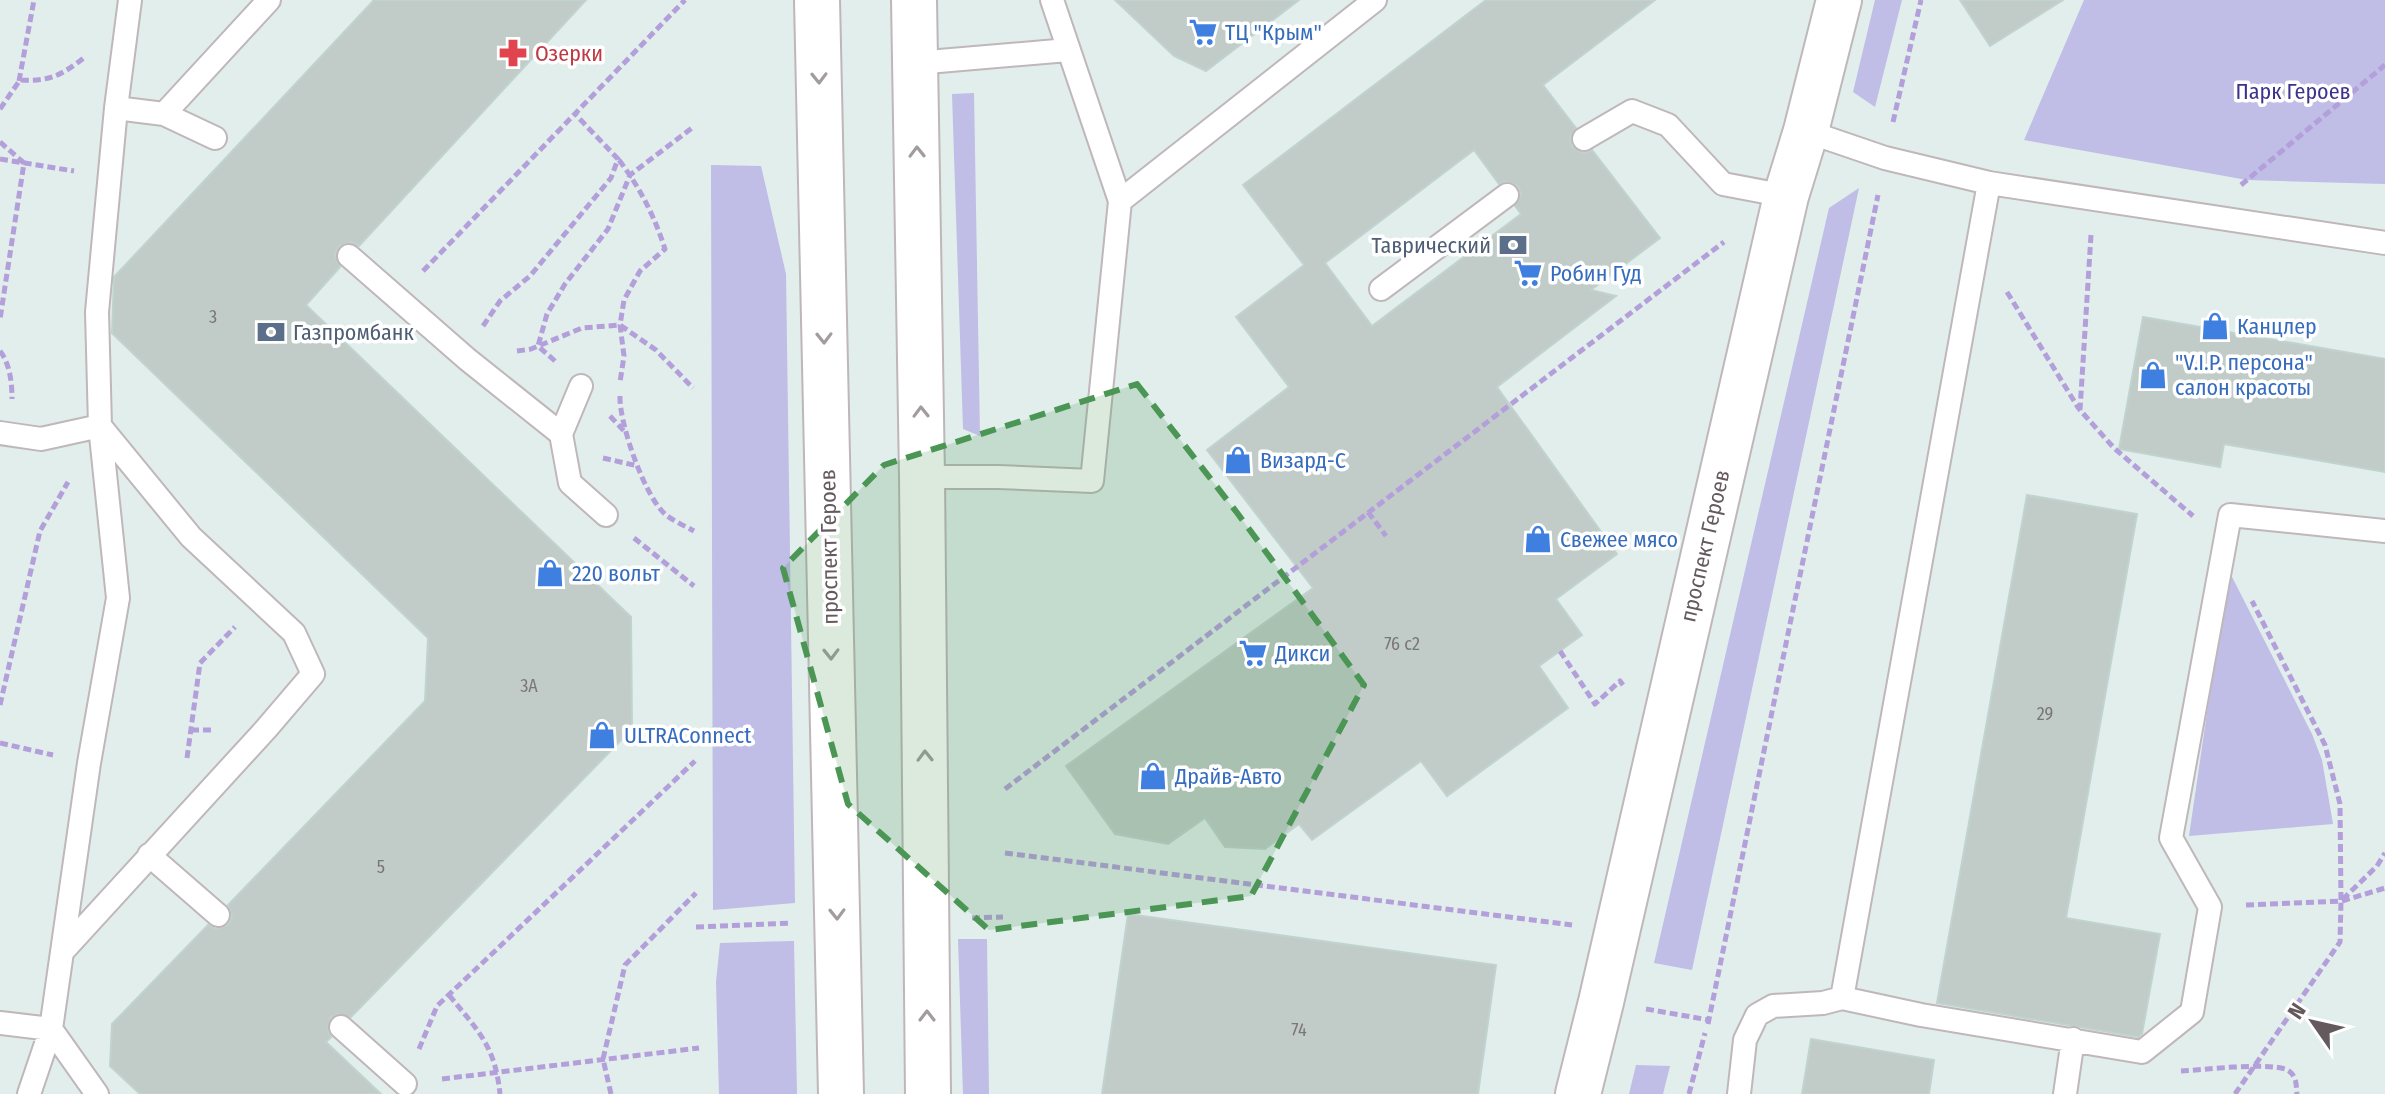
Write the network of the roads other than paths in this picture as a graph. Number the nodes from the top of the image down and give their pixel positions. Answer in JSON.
{"nodes":[{"id":1,"x":130,"y":0,"type":"edge"},
{"id":2,"x":269,"y":0,"type":"edge"},
{"id":3,"x":817,"y":0,"type":"edge"},
{"id":4,"x":914,"y":0,"type":"edge"},
{"id":5,"x":1052,"y":0,"type":"edge"},
{"id":6,"x":1375,"y":0,"type":"edge"},
{"id":7,"x":1839,"y":0,"type":"edge"},
{"id":8,"x":1068,"y":50,"type":"junction"},
{"id":9,"x":916,"y":63,"type":"junction"},
{"id":10,"x":116,"y":108,"type":"junction"},
{"id":11,"x":164,"y":114,"type":"junction"},
{"id":12,"x":1806,"y":131,"type":"junction"},
{"id":13,"x":215,"y":138,"type":"dead end"},
{"id":14,"x":1584,"y":139,"type":"dead end"},
{"id":15,"x":1989,"y":183,"type":"junction"},
{"id":16,"x":1507,"y":195,"type":"dead end"},
{"id":17,"x":1786,"y":196,"type":"junction"},
{"id":18,"x":1120,"y":201,"type":"junction"},
{"id":19,"x":2385,"y":243,"type":"edge"},
{"id":20,"x":349,"y":256,"type":"dead end"},
{"id":21,"x":1381,"y":289,"type":"dead end"},
{"id":22,"x":581,"y":386,"type":"dead end"},
{"id":23,"x":100,"y":426,"type":"junction"},
{"id":24,"x":7,"y":434,"type":"edge"},
{"id":25,"x":561,"y":434,"type":"junction"},
{"id":26,"x":922,"y":477,"type":"junction"},
{"id":27,"x":606,"y":515,"type":"road end"},
{"id":28,"x":2385,"y":531,"type":"edge"},
{"id":29,"x":149,"y":855,"type":"junction"},
{"id":30,"x":218,"y":915,"type":"dead end"},
{"id":31,"x":62,"y":952,"type":"junction"},
{"id":32,"x":1842,"y":998,"type":"junction"},
{"id":33,"x":0,"y":1023,"type":"edge"},
{"id":34,"x":341,"y":1027,"type":"dead end"},
{"id":35,"x":51,"y":1029,"type":"junction"},
{"id":36,"x":2073,"y":1039,"type":"junction"},
{"id":37,"x":405,"y":1084,"type":"road end"},
{"id":38,"x":29,"y":1094,"type":"edge"},
{"id":39,"x":97,"y":1094,"type":"edge"},
{"id":40,"x":841,"y":1094,"type":"edge"},
{"id":41,"x":928,"y":1094,"type":"edge"},
{"id":42,"x":1578,"y":1094,"type":"edge"},
{"id":43,"x":1739,"y":1094,"type":"edge"},
{"id":44,"x":2065,"y":1094,"type":"edge"}],
"edges":[{"from":1,"to":10,"type":"lane"},
{"from":2,"to":11,"type":"lane"},
{"from":3,"to":40,"type":"main road","name":"проспект Героев","one_way":true},
{"from":4,"to":9,"type":"main road"},
{"from":5,"to":8,"type":"lane"},
{"from":6,"to":18,"type":"lane"},
{"from":7,"to":12,"type":"main road","name":"проспект Героев"},
{"from":8,"to":9,"type":"lane"},
{"from":8,"to":18,"type":"lane"},
{"from":26,"to":9,"type":"main road","one_way":true},
{"from":10,"to":11,"type":"lane"},
{"from":10,"to":23,"type":"lane"},
{"from":11,"to":13,"type":"lane"},
{"from":12,"to":15,"type":"lane"},
{"from":12,"to":17,"type":"main road","name":"проспект Героев"},
{"from":14,"to":17,"type":"lane"},
{"from":15,"to":19,"type":"lane"},
{"from":15,"to":32,"type":"lane"},
{"from":16,"to":21,"type":"lane"},
{"from":17,"to":42,"type":"main road","name":"проспект Героев"},
{"from":18,"to":26,"type":"lane"},
{"from":20,"to":25,"type":"lane"},
{"from":22,"to":25,"type":"lane"},
{"from":23,"to":24,"type":"lane"},
{"from":23,"to":29,"type":"lane"},
{"from":23,"to":31,"type":"lane"},
{"from":25,"to":27,"type":"lane"},
{"from":41,"to":26,"type":"main road","one_way":true},
{"from":28,"to":36,"type":"lane"},
{"from":29,"to":30,"type":"lane"},
{"from":29,"to":31,"type":"lane"},
{"from":31,"to":35,"type":"lane"},
{"from":32,"to":36,"type":"lane"},
{"from":32,"to":43,"type":"lane"},
{"from":33,"to":35,"type":"lane"},
{"from":34,"to":37,"type":"lane"},
{"from":35,"to":38,"type":"lane"},
{"from":35,"to":39,"type":"lane"},
{"from":36,"to":44,"type":"lane"}]}
